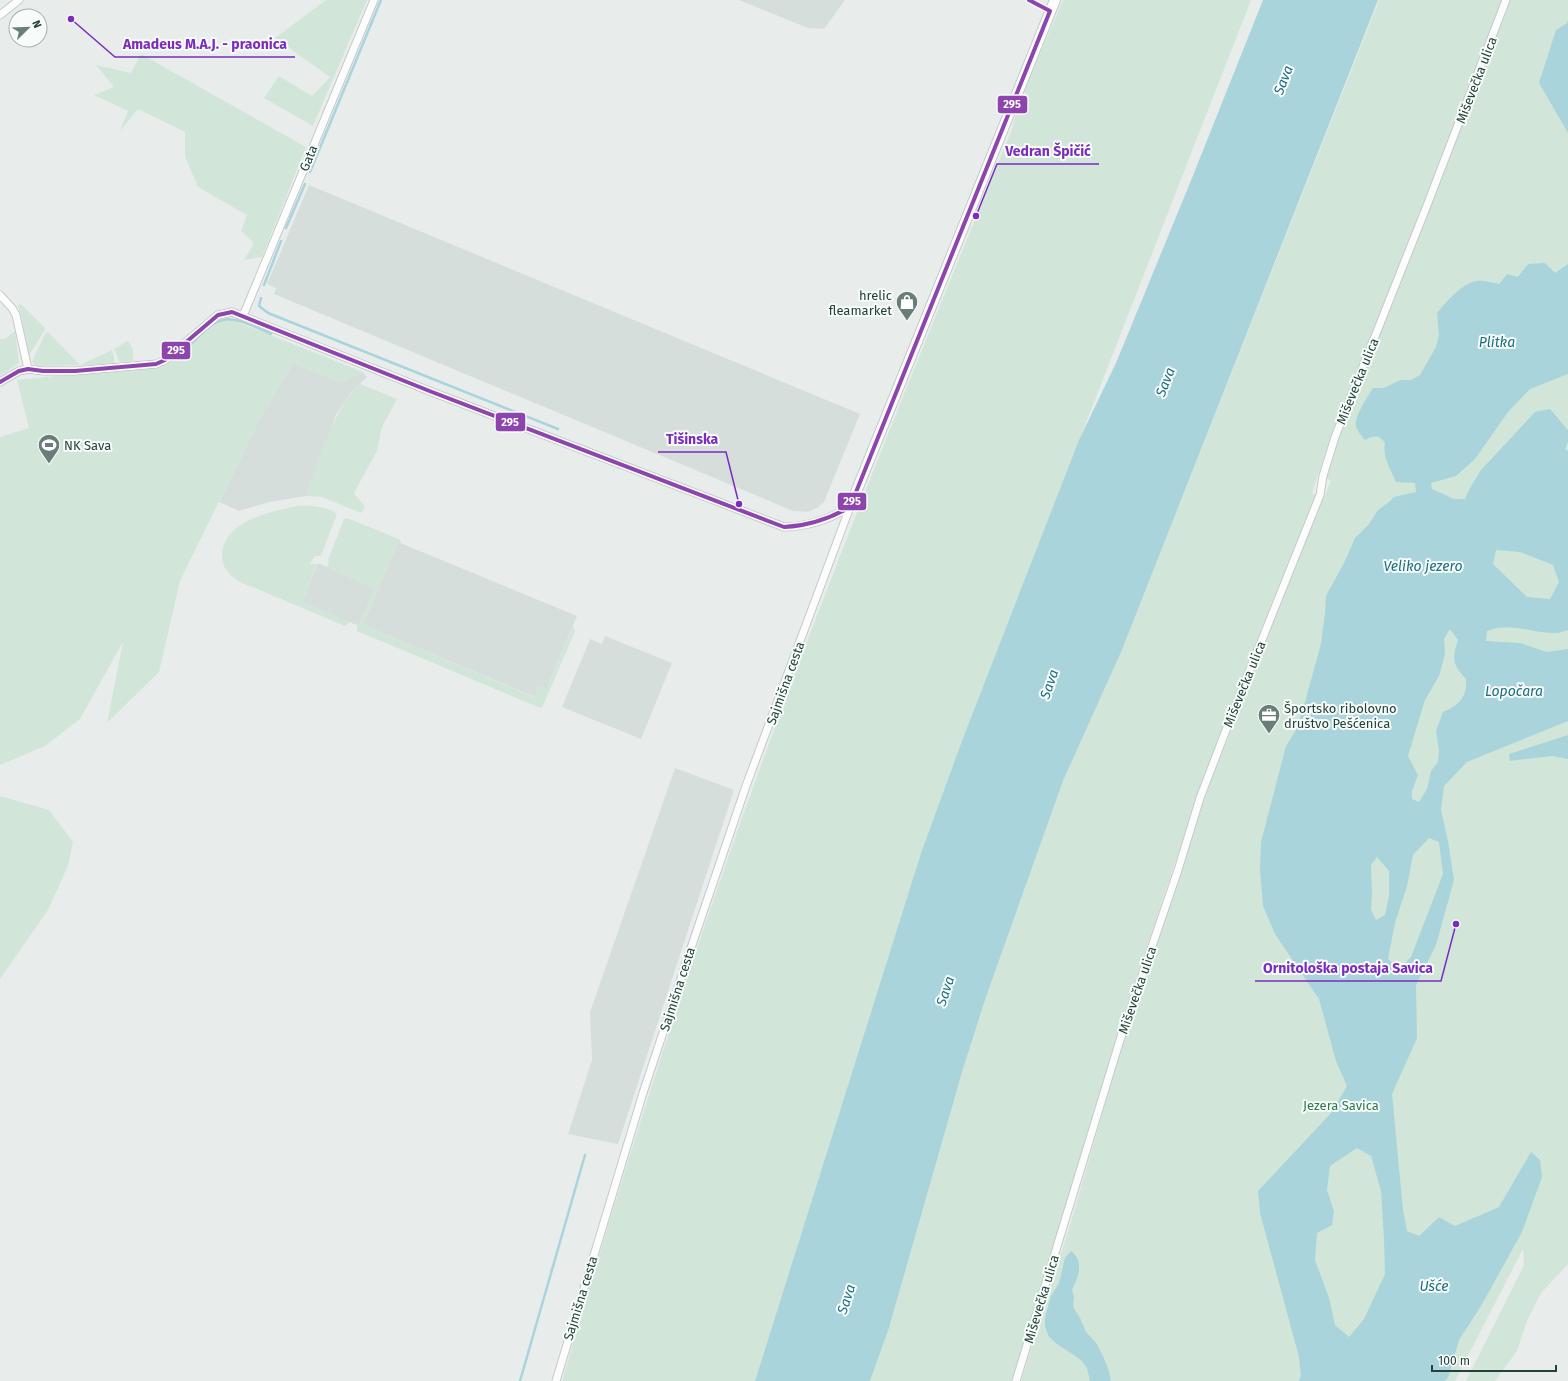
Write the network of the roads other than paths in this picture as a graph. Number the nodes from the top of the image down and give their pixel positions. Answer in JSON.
{"nodes":[{"id":1,"x":19,"y":0,"type":"edge"},
{"id":2,"x":374,"y":0,"type":"edge"},
{"id":3,"x":1055,"y":0,"type":"edge"},
{"id":4,"x":1506,"y":0,"type":"edge"},
{"id":5,"x":0,"y":15,"type":"edge"},
{"id":6,"x":0,"y":295,"type":"edge"},
{"id":7,"x":243,"y":316,"type":"junction"},
{"id":8,"x":28,"y":369,"type":"junction"},
{"id":9,"x":0,"y":382,"type":"edge"},
{"id":10,"x":850,"y":507,"type":"junction"},
{"id":11,"x":556,"y":1381,"type":"edge"},
{"id":12,"x":1016,"y":1381,"type":"edge"}],
"edges":[{"from":1,"to":5,"type":"street"},
{"from":2,"to":7,"type":"street","name":"Gata"},
{"from":3,"to":10,"type":"street","name":"Sajmišna cesta"},
{"from":4,"to":12,"type":"street","name":"Miševečka ulica"},
{"from":6,"to":8,"type":"street"},
{"from":7,"to":8,"type":"street"},
{"from":7,"to":10,"type":"street"},
{"from":8,"to":9,"type":"street"},
{"from":10,"to":11,"type":"street","name":"Sajmišna cesta"}]}
